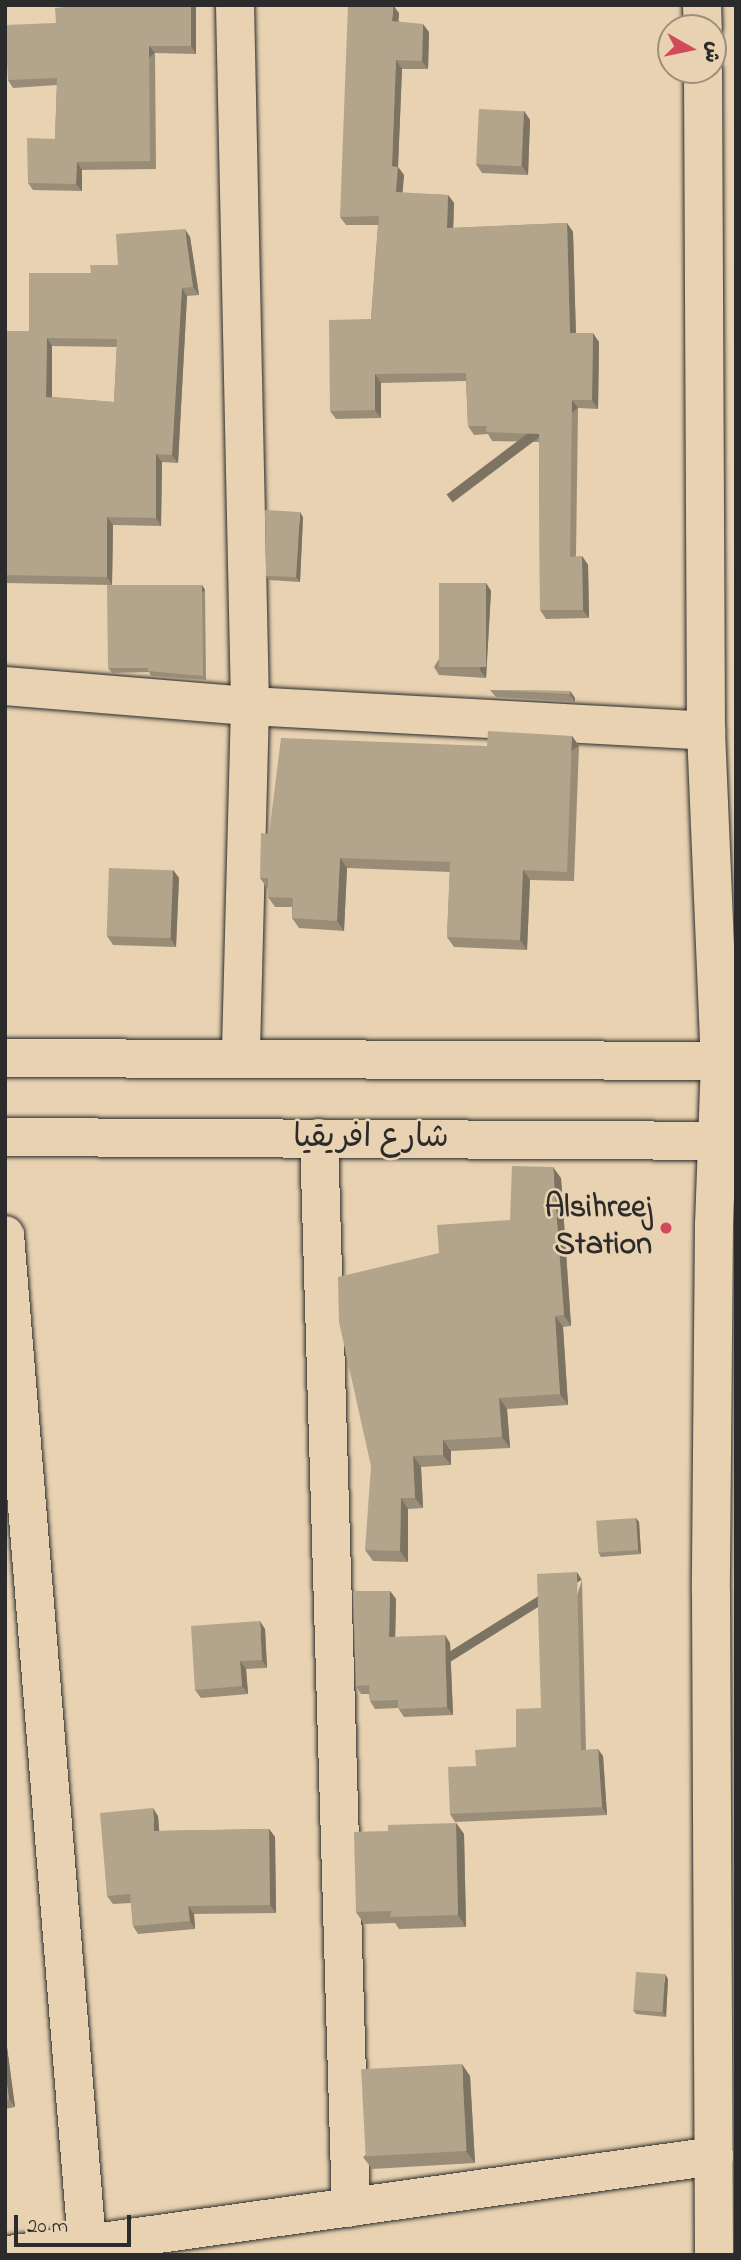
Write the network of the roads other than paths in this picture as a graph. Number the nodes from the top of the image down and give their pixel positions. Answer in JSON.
{"nodes":[{"id":1,"x":235,"y":5,"type":"edge"},
{"id":2,"x":703,"y":84,"type":"edge"},
{"id":3,"x":5,"y":686,"type":"edge"},
{"id":4,"x":250,"y":706,"type":"junction"},
{"id":5,"x":706,"y":731,"type":"junction"},
{"id":6,"x":724,"y":919,"type":"edge"},
{"id":7,"x":5,"y":1058,"type":"edge"},
{"id":8,"x":241,"y":1059,"type":"junction"},
{"id":9,"x":728,"y":1061,"type":"edge"},
{"id":10,"x":5,"y":1137,"type":"edge"},
{"id":11,"x":319,"y":1138,"type":"junction"},
{"id":12,"x":727,"y":1141,"type":"edge"},
{"id":13,"x":5,"y":1235,"type":"edge"},
{"id":14,"x":723,"y":1592,"type":"edge"},
{"id":15,"x":714,"y":2155,"type":"junction"},
{"id":16,"x":351,"y":2208,"type":"junction"},
{"id":17,"x":88,"y":2248,"type":"edge"},
{"id":18,"x":9,"y":2255,"type":"edge"},
{"id":19,"x":714,"y":2255,"type":"edge"}],
"edges":[{"from":1,"to":4,"type":"street"},
{"from":2,"to":5,"type":"street"},
{"from":3,"to":4,"type":"street"},
{"from":4,"to":5,"type":"street"},
{"from":4,"to":8,"type":"street"},
{"from":5,"to":6,"type":"street"},
{"from":6,"to":9,"type":"street"},
{"from":7,"to":8,"type":"street"},
{"from":8,"to":9,"type":"street"},
{"from":9,"to":12,"type":"street"},
{"from":10,"to":11,"type":"street","name":"شارع افريقيا"},
{"from":11,"to":12,"type":"street","name":"شارع افريقيا"},
{"from":11,"to":16,"type":"street"},
{"from":12,"to":14,"type":"street"},
{"from":13,"to":17,"type":"street"},
{"from":14,"to":15,"type":"street"},
{"from":15,"to":16,"type":"street"},
{"from":15,"to":19,"type":"street"},
{"from":16,"to":17,"type":"street"},
{"from":17,"to":18,"type":"street"}]}
